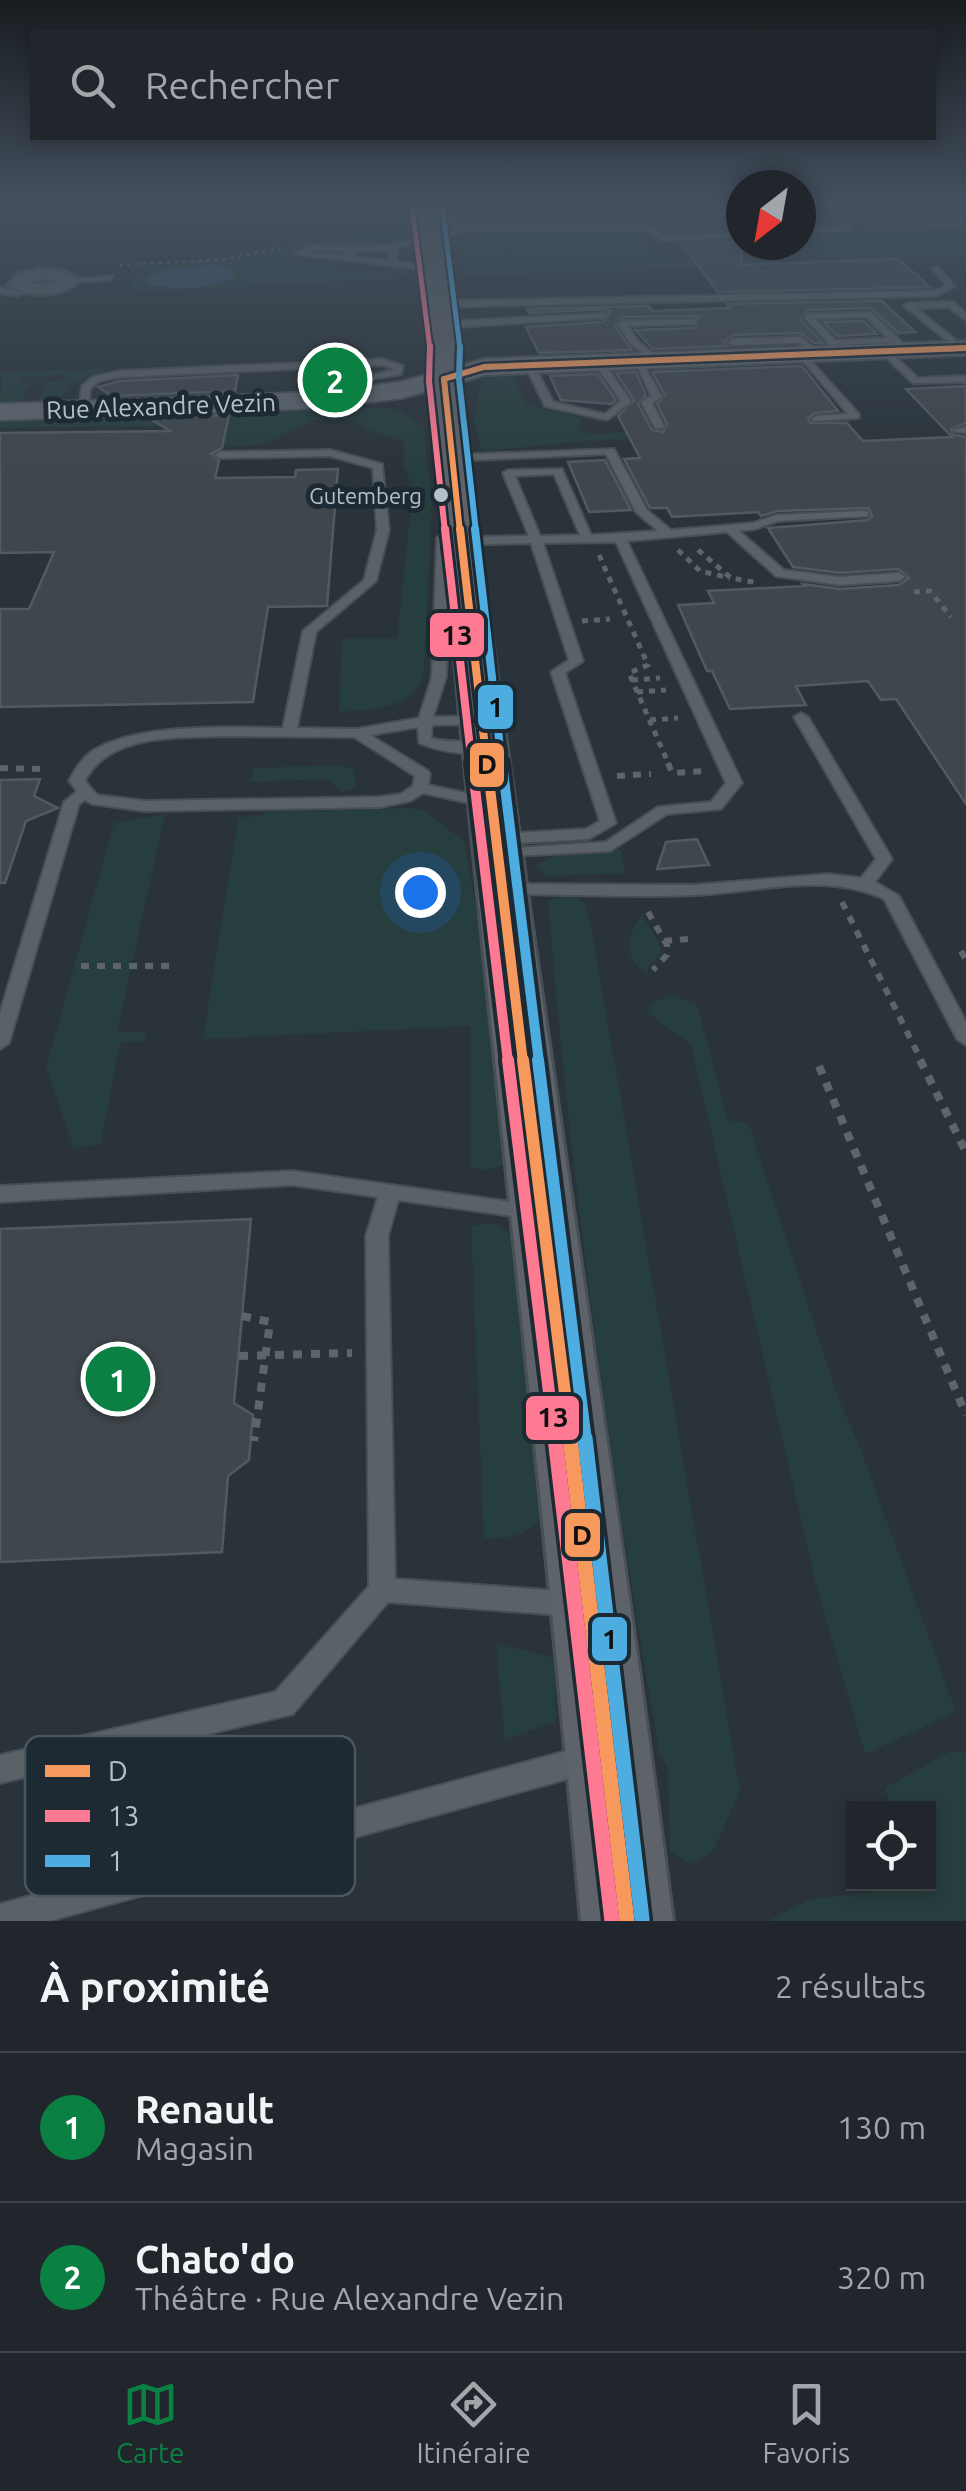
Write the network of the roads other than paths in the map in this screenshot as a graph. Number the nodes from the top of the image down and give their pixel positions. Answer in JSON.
{"nodes":[{"id":1,"x":438,"y":294,"type":"edge"},
{"id":2,"x":921,"y":294,"type":"edge"},
{"id":3,"x":441,"y":314,"type":"junction"},
{"id":4,"x":602,"y":315,"type":"dead end"},
{"id":5,"x":966,"y":317,"type":"edge"},
{"id":6,"x":695,"y":321,"type":"dead end"},
{"id":7,"x":733,"y":342,"type":"dead end"},
{"id":8,"x":894,"y":347,"type":"junction"},
{"id":9,"x":963,"y":348,"type":"edge"},
{"id":10,"x":809,"y":354,"type":"junction"},
{"id":11,"x":646,"y":360,"type":"junction"},
{"id":12,"x":591,"y":362,"type":"junction"},
{"id":13,"x":530,"y":365,"type":"junction"},
{"id":14,"x":376,"y":377,"type":"dead end"},
{"id":15,"x":966,"y":379,"type":"edge"},
{"id":16,"x":321,"y":400,"type":"junction"},
{"id":17,"x":84,"y":409,"type":"junction"},
{"id":18,"x":0,"y":412,"type":"edge"},
{"id":19,"x":817,"y":419,"type":"dead end"},
{"id":20,"x":449,"y":422,"type":"junction"},
{"id":21,"x":659,"y":426,"type":"dead end"},
{"id":22,"x":556,"y":454,"type":"junction"},
{"id":23,"x":220,"y":456,"type":"dead end"},
{"id":24,"x":558,"y":471,"type":"junction"},
{"id":25,"x":864,"y":514,"type":"dead end"},
{"id":26,"x":729,"y":528,"type":"junction"},
{"id":27,"x":460,"y":533,"type":"junction"},
{"id":28,"x":666,"y":533,"type":"junction"},
{"id":29,"x":620,"y":538,"type":"junction"},
{"id":30,"x":536,"y":540,"type":"junction"},
{"id":31,"x":591,"y":542,"type":"junction"},
{"id":32,"x":899,"y":577,"type":"dead end"},
{"id":33,"x":801,"y":717,"type":"dead end"},
{"id":34,"x":357,"y":733,"type":"junction"},
{"id":35,"x":289,"y":734,"type":"junction"},
{"id":36,"x":420,"y":788,"type":"junction"},
{"id":37,"x":86,"y":792,"type":"junction"},
{"id":38,"x":483,"y":796,"type":"junction"},
{"id":39,"x":652,"y":818,"type":"junction"},
{"id":40,"x":607,"y":819,"type":"junction"},
{"id":41,"x":866,"y":884,"type":"junction"},
{"id":42,"x":966,"y":1038,"type":"edge"},
{"id":43,"x":0,"y":1042,"type":"edge"},
{"id":44,"x":390,"y":1191,"type":"junction"},
{"id":45,"x":0,"y":1194,"type":"edge"},
{"id":46,"x":543,"y":1212,"type":"junction"},
{"id":47,"x":382,"y":1590,"type":"junction"},
{"id":48,"x":593,"y":1605,"type":"junction"},
{"id":49,"x":144,"y":1736,"type":"edge"},
{"id":50,"x":609,"y":1753,"type":"junction"},
{"id":51,"x":25,"y":1763,"type":"edge"},
{"id":52,"x":0,"y":1769,"type":"edge"},
{"id":53,"x":355,"y":1823,"type":"edge"},
{"id":54,"x":88,"y":1896,"type":"edge"},
{"id":55,"x":0,"y":1920,"type":"edge"},
{"id":56,"x":628,"y":1921,"type":"edge"}],
"edges":[{"from":1,"to":3,"type":"main road"},
{"from":2,"to":3,"type":"lane"},
{"from":3,"to":4,"type":"lane"},
{"from":3,"to":12,"type":"main road"},
{"from":3,"to":20,"type":"main road"},
{"from":5,"to":9,"type":"lane"},
{"from":6,"to":11,"type":"lane"},
{"from":7,"to":10,"type":"lane"},
{"from":8,"to":8,"type":"lane"},
{"from":8,"to":9,"type":"main road"},
{"from":8,"to":10,"type":"main road"},
{"from":8,"to":15,"type":"lane"},
{"from":10,"to":11,"type":"main road"},
{"from":10,"to":19,"type":"lane"},
{"from":11,"to":12,"type":"main road"},
{"from":11,"to":21,"type":"lane"},
{"from":12,"to":13,"type":"main road"},
{"from":12,"to":13,"type":"lane"},
{"from":13,"to":20,"type":"main road"},
{"from":14,"to":17,"type":"lane"},
{"from":16,"to":17,"type":"main road","name":"Rue Alexandre Vezin"},
{"from":16,"to":20,"type":"main road","name":"Rue Alexandre Vezin"},
{"from":16,"to":20,"type":"main road","name":"Rue Alexandre Vezin"},
{"from":17,"to":18,"type":"main road","name":"Rue Alexandre Vezin"},
{"from":20,"to":22,"type":"lane"},
{"from":20,"to":27,"type":"main road"},
{"from":22,"to":24,"type":"lane"},
{"from":22,"to":28,"type":"lane"},
{"from":23,"to":35,"type":"lane"},
{"from":24,"to":30,"type":"lane"},
{"from":24,"to":31,"type":"lane"},
{"from":25,"to":26,"type":"lane"},
{"from":26,"to":28,"type":"lane"},
{"from":26,"to":32,"type":"lane"},
{"from":27,"to":30,"type":"lane"},
{"from":27,"to":38,"type":"main road"},
{"from":28,"to":29,"type":"lane"},
{"from":29,"to":31,"type":"lane"},
{"from":29,"to":39,"type":"lane"},
{"from":30,"to":31,"type":"lane"},
{"from":30,"to":40,"type":"lane"},
{"from":33,"to":41,"type":"lane"},
{"from":34,"to":35,"type":"lane"},
{"from":34,"to":36,"type":"lane"},
{"from":34,"to":38,"type":"lane"},
{"from":35,"to":37,"type":"lane"},
{"from":36,"to":37,"type":"lane"},
{"from":36,"to":38,"type":"lane"},
{"from":37,"to":43,"type":"lane"},
{"from":38,"to":39,"type":"lane"},
{"from":38,"to":40,"type":"lane"},
{"from":38,"to":41,"type":"lane"},
{"from":38,"to":46,"type":"main road"},
{"from":39,"to":40,"type":"lane"},
{"from":41,"to":42,"type":"lane"},
{"from":44,"to":45,"type":"lane"},
{"from":44,"to":46,"type":"lane"},
{"from":44,"to":47,"type":"lane"},
{"from":46,"to":48,"type":"main road"},
{"from":47,"to":48,"type":"lane"},
{"from":47,"to":49,"type":"lane"},
{"from":48,"to":50,"type":"main road"},
{"from":50,"to":53,"type":"lane"},
{"from":50,"to":56,"type":"main road"},
{"from":51,"to":52,"type":"lane"},
{"from":54,"to":55,"type":"lane"}]}
